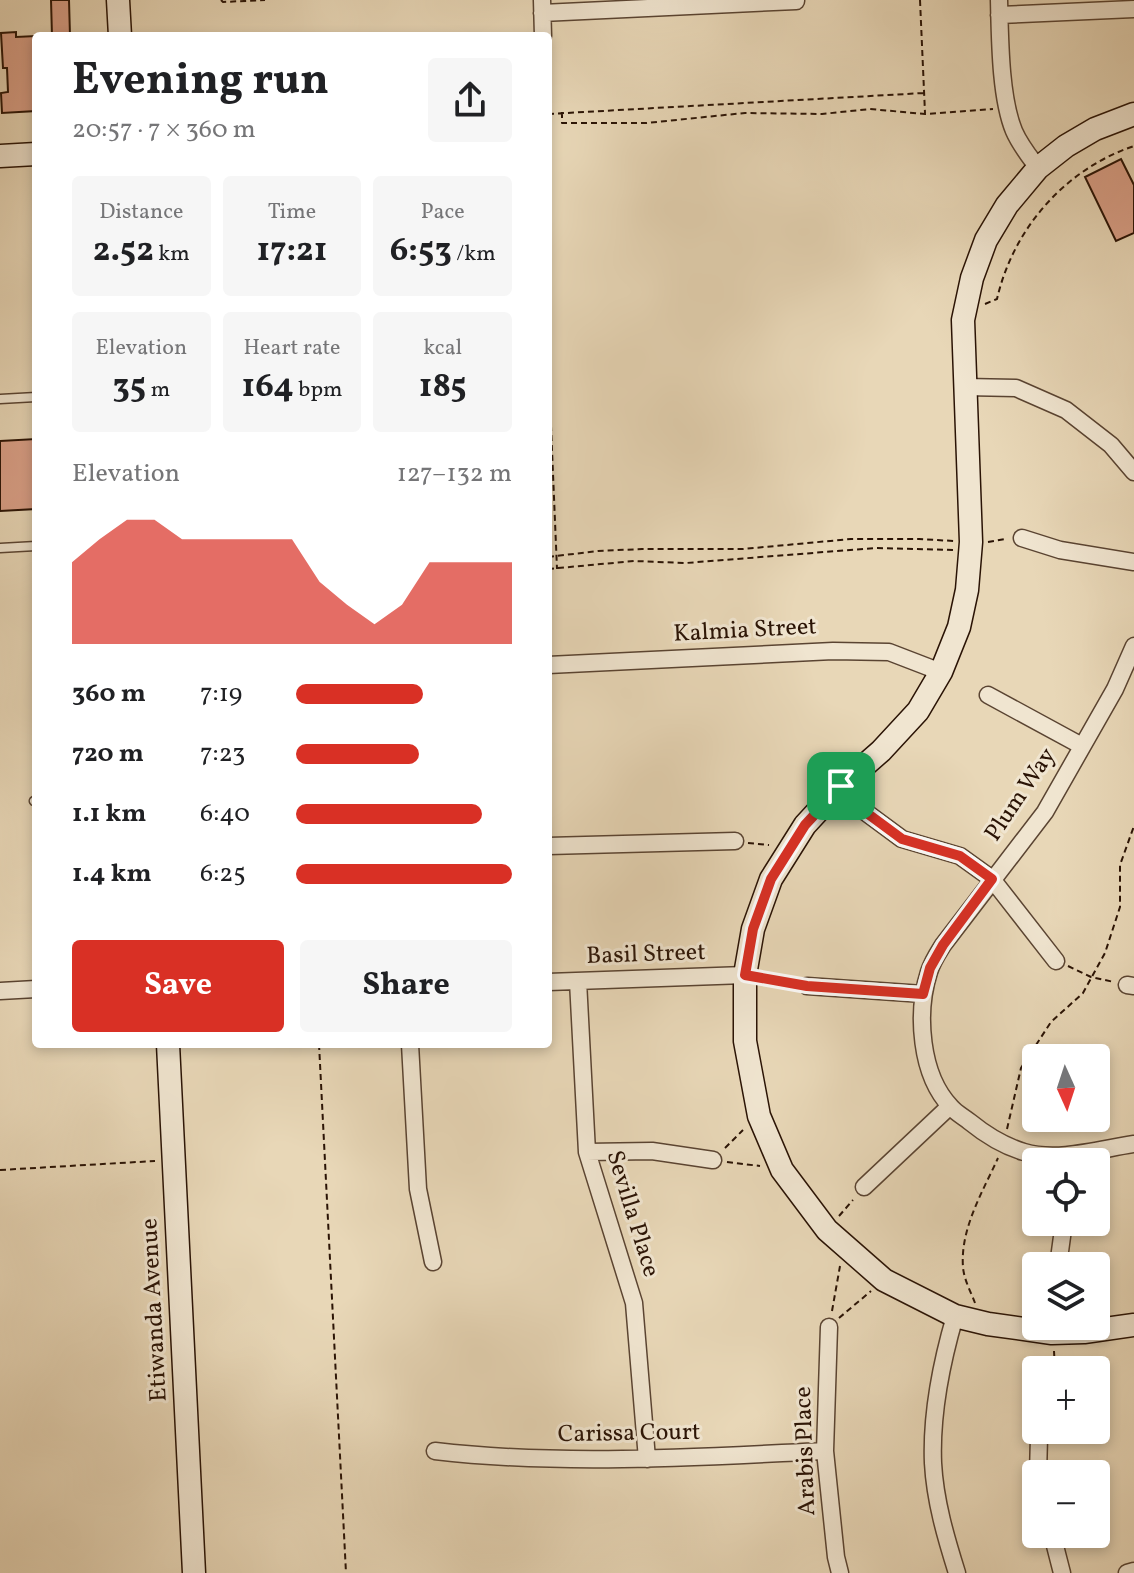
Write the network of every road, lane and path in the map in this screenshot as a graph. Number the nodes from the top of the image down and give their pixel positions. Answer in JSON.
{"nodes":[{"id":1,"x":118,"y":0,"type":"edge"},
{"id":2,"x":221,"y":0,"type":"edge"},
{"id":3,"x":265,"y":0,"type":"edge"},
{"id":4,"x":920,"y":0,"type":"edge"},
{"id":5,"x":796,"y":1,"type":"edge"},
{"id":6,"x":542,"y":6,"type":"edge"},
{"id":7,"x":999,"y":8,"type":"edge"},
{"id":8,"x":1134,"y":9,"type":"edge"},
{"id":9,"x":120,"y":32,"type":"edge"},
{"id":10,"x":543,"y":32,"type":"edge"},
{"id":11,"x":924,"y":93,"type":"junction"},
{"id":12,"x":994,"y":109,"type":"dead end"},
{"id":13,"x":562,"y":112,"type":"junction"},
{"id":14,"x":552,"y":113,"type":"edge"},
{"id":15,"x":925,"y":114,"type":"junction"},
{"id":16,"x":1134,"y":114,"type":"edge"},
{"id":17,"x":1134,"y":146,"type":"edge"},
{"id":18,"x":32,"y":154,"type":"edge"},
{"id":19,"x":0,"y":156,"type":"edge"},
{"id":20,"x":1038,"y":168,"type":"junction"},
{"id":21,"x":983,"y":305,"type":"dead end"},
{"id":22,"x":965,"y":387,"type":"junction"},
{"id":23,"x":32,"y":397,"type":"edge"},
{"id":24,"x":0,"y":399,"type":"edge"},
{"id":25,"x":552,"y":456,"type":"edge"},
{"id":26,"x":1134,"y":472,"type":"edge"},
{"id":27,"x":1022,"y":538,"type":"joint"},
{"id":28,"x":958,"y":542,"type":"dead end"},
{"id":29,"x":989,"y":542,"type":"dead end"},
{"id":30,"x":32,"y":546,"type":"edge"},
{"id":31,"x":0,"y":548,"type":"edge"},
{"id":32,"x":957,"y":550,"type":"dead end"},
{"id":33,"x":552,"y":556,"type":"edge"},
{"id":34,"x":556,"y":556,"type":"junction"},
{"id":35,"x":1134,"y":562,"type":"edge"},
{"id":36,"x":552,"y":569,"type":"edge"},
{"id":37,"x":557,"y":569,"type":"junction"},
{"id":38,"x":1134,"y":646,"type":"edge"},
{"id":39,"x":552,"y":665,"type":"edge"},
{"id":40,"x":941,"y":672,"type":"junction"},
{"id":41,"x":988,"y":695,"type":"dead end"},
{"id":42,"x":1082,"y":746,"type":"junction"},
{"id":43,"x":841,"y":786,"type":"junction"},
{"id":44,"x":1134,"y":826,"type":"edge"},
{"id":45,"x":735,"y":841,"type":"joint"},
{"id":46,"x":552,"y":846,"type":"edge"},
{"id":47,"x":790,"y":848,"type":"junction"},
{"id":48,"x":992,"y":879,"type":"junction"},
{"id":49,"x":1056,"y":961,"type":"joint"},
{"id":50,"x":745,"y":975,"type":"junction"},
{"id":51,"x":1091,"y":977,"type":"junction"},
{"id":52,"x":578,"y":981,"type":"junction"},
{"id":53,"x":552,"y":982,"type":"edge"},
{"id":54,"x":1131,"y":985,"type":"edge"},
{"id":55,"x":807,"y":986,"type":"joint"},
{"id":56,"x":32,"y":989,"type":"edge"},
{"id":57,"x":0,"y":991,"type":"edge"},
{"id":58,"x":923,"y":994,"type":"junction"},
{"id":59,"x":168,"y":1048,"type":"edge"},
{"id":60,"x":319,"y":1048,"type":"edge"},
{"id":61,"x":410,"y":1048,"type":"edge"},
{"id":62,"x":950,"y":1106,"type":"junction"},
{"id":63,"x":759,"y":1116,"type":"junction"},
{"id":64,"x":1003,"y":1143,"type":"junction"},
{"id":65,"x":1134,"y":1144,"type":"edge"},
{"id":66,"x":1110,"y":1149,"type":"edge"},
{"id":67,"x":1022,"y":1151,"type":"edge"},
{"id":68,"x":587,"y":1152,"type":"junction"},
{"id":69,"x":174,"y":1160,"type":"junction"},
{"id":70,"x":713,"y":1160,"type":"junction"},
{"id":71,"x":0,"y":1170,"type":"edge"},
{"id":72,"x":782,"y":1170,"type":"junction"},
{"id":73,"x":864,"y":1187,"type":"joint"},
{"id":74,"x":835,"y":1237,"type":"junction"},
{"id":75,"x":433,"y":1262,"type":"dead end"},
{"id":76,"x":884,"y":1280,"type":"junction"},
{"id":77,"x":963,"y":1318,"type":"junction"},
{"id":78,"x":1134,"y":1325,"type":"edge"},
{"id":79,"x":829,"y":1327,"type":"junction"},
{"id":80,"x":435,"y":1451,"type":"dead end"},
{"id":81,"x":825,"y":1451,"type":"junction"},
{"id":82,"x":647,"y":1459,"type":"junction"},
{"id":83,"x":1056,"y":1548,"type":"edge"},
{"id":84,"x":1134,"y":1571,"type":"edge"},
{"id":85,"x":194,"y":1573,"type":"edge"},
{"id":86,"x":346,"y":1573,"type":"edge"},
{"id":87,"x":840,"y":1573,"type":"edge"},
{"id":88,"x":957,"y":1573,"type":"edge"},
{"id":89,"x":1062,"y":1573,"type":"edge"},
{"id":90,"x":1127,"y":1573,"type":"edge"}],
"edges":[{"from":1,"to":9,"type":"street"},
{"from":2,"to":3,"type":"path"},
{"from":4,"to":11,"type":"path"},
{"from":5,"to":6,"type":"street"},
{"from":6,"to":10,"type":"street"},
{"from":7,"to":8,"type":"street"},
{"from":7,"to":20,"type":"street"},
{"from":11,"to":13,"type":"path"},
{"from":11,"to":15,"type":"path"},
{"from":12,"to":15,"type":"path"},
{"from":13,"to":14,"type":"path"},
{"from":13,"to":15,"type":"path"},
{"from":16,"to":20,"type":"street"},
{"from":17,"to":21,"type":"path"},
{"from":18,"to":19,"type":"street"},
{"from":20,"to":22,"type":"street"},
{"from":22,"to":26,"type":"street"},
{"from":22,"to":40,"type":"street"},
{"from":23,"to":24,"type":"lane"},
{"from":25,"to":34,"type":"path"},
{"from":27,"to":29,"type":"path"},
{"from":27,"to":35,"type":"street"},
{"from":28,"to":34,"type":"path"},
{"from":30,"to":31,"type":"lane"},
{"from":32,"to":37,"type":"path"},
{"from":33,"to":34,"type":"path"},
{"from":34,"to":37,"type":"path"},
{"from":36,"to":37,"type":"path"},
{"from":38,"to":42,"type":"street","name":"Plum Way"},
{"from":39,"to":40,"type":"street","name":"Kalmia Street"},
{"from":40,"to":43,"type":"street"},
{"from":41,"to":42,"type":"street"},
{"from":42,"to":48,"type":"street","name":"Plum Way"},
{"from":43,"to":47,"type":"street"},
{"from":43,"to":48,"type":"street"},
{"from":44,"to":51,"type":"path"},
{"from":45,"to":46,"type":"street"},
{"from":45,"to":47,"type":"path"},
{"from":47,"to":50,"type":"street"},
{"from":48,"to":49,"type":"street"},
{"from":48,"to":58,"type":"street","name":"Plum Way"},
{"from":49,"to":51,"type":"path"},
{"from":50,"to":52,"type":"street","name":"Basil Street"},
{"from":50,"to":55,"type":"path"},
{"from":50,"to":63,"type":"street"},
{"from":51,"to":54,"type":"path"},
{"from":51,"to":64,"type":"path"},
{"from":52,"to":53,"type":"street","name":"Basil Street"},
{"from":52,"to":68,"type":"street","name":"Sevilla Place"},
{"from":55,"to":58,"type":"street"},
{"from":56,"to":57,"type":"street"},
{"from":58,"to":62,"type":"street","name":"Plum Way"},
{"from":59,"to":69,"type":"street","name":"Etiwanda Avenue"},
{"from":60,"to":86,"type":"path"},
{"from":61,"to":75,"type":"street"},
{"from":62,"to":64,"type":"street","name":"Plum Way"},
{"from":62,"to":73,"type":"street"},
{"from":63,"to":70,"type":"path"},
{"from":63,"to":72,"type":"street"},
{"from":64,"to":67,"type":"street","name":"Plum Way"},
{"from":64,"to":77,"type":"path"},
{"from":65,"to":66,"type":"street","name":"Plum Way"},
{"from":68,"to":70,"type":"street"},
{"from":68,"to":82,"type":"street","name":"Sevilla Place"},
{"from":69,"to":71,"type":"path"},
{"from":69,"to":85,"type":"street","name":"Etiwanda Avenue"},
{"from":70,"to":72,"type":"path"},
{"from":72,"to":74,"type":"street"},
{"from":73,"to":74,"type":"path"},
{"from":74,"to":76,"type":"street"},
{"from":74,"to":79,"type":"path"},
{"from":76,"to":77,"type":"street"},
{"from":76,"to":79,"type":"path"},
{"from":77,"to":78,"type":"street"},
{"from":77,"to":88,"type":"street"},
{"from":79,"to":81,"type":"street","name":"Arabis Place"},
{"from":80,"to":82,"type":"street","name":"Carissa Court"},
{"from":81,"to":82,"type":"street","name":"Carissa Court"},
{"from":81,"to":87,"type":"street","name":"Arabis Place"},
{"from":83,"to":89,"type":"street"},
{"from":84,"to":90,"type":"street"}]}
